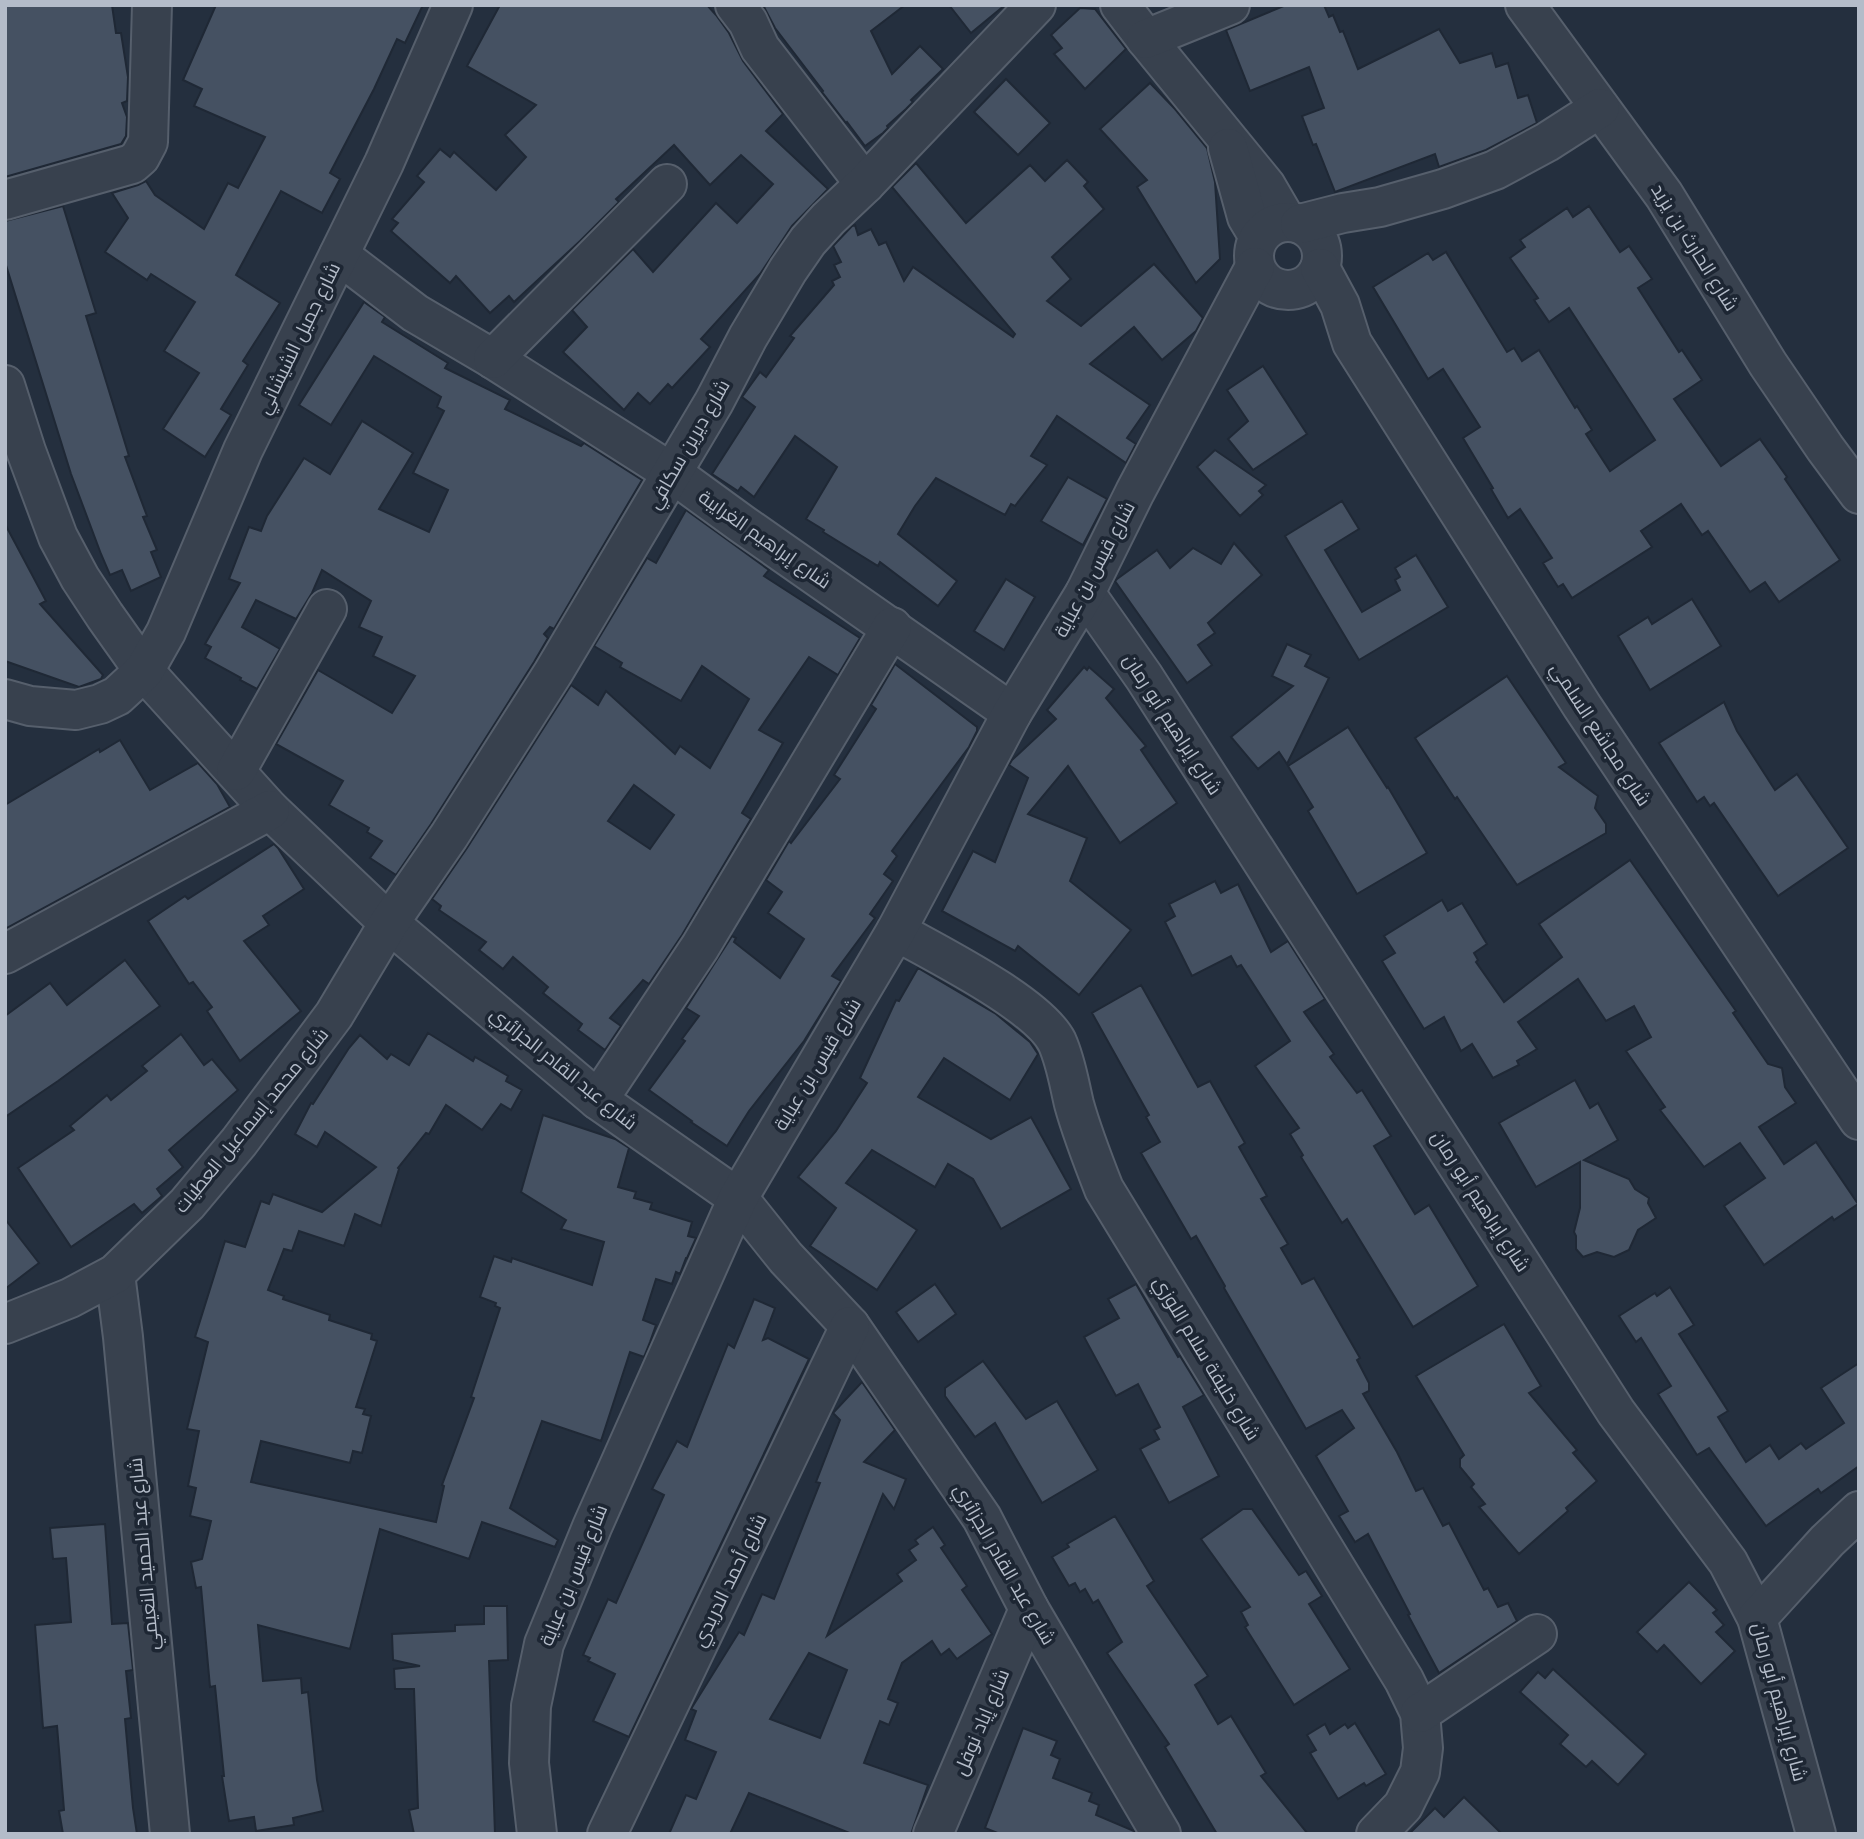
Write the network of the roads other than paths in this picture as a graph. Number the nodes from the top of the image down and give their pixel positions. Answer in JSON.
{"nodes":[{"id":1,"x":152,"y":5,"type":"edge"},
{"id":2,"x":453,"y":5,"type":"edge"},
{"id":3,"x":736,"y":5,"type":"edge"},
{"id":4,"x":1036,"y":5,"type":"edge"},
{"id":5,"x":1120,"y":5,"type":"edge"},
{"id":6,"x":1230,"y":5,"type":"edge"},
{"id":7,"x":1525,"y":5,"type":"edge"},
{"id":8,"x":1146,"y":40,"type":"junction"},
{"id":9,"x":1600,"y":108,"type":"junction"},
{"id":10,"x":667,"y":184,"type":"dead end"},
{"id":11,"x":865,"y":184,"type":"junction"},
{"id":12,"x":5,"y":200,"type":"edge"},
{"id":13,"x":339,"y":255,"type":"junction"},
{"id":14,"x":1289,"y":257,"type":"junction"},
{"id":15,"x":493,"y":359,"type":"junction"},
{"id":16,"x":5,"y":385,"type":"edge"},
{"id":17,"x":672,"y":473,"type":"junction"},
{"id":18,"x":1859,"y":494,"type":"edge"},
{"id":19,"x":1085,"y":593,"type":"junction"},
{"id":20,"x":327,"y":609,"type":"dead end"},
{"id":21,"x":892,"y":627,"type":"junction"},
{"id":22,"x":144,"y":671,"type":"junction"},
{"id":23,"x":14,"y":708,"type":"edge"},
{"id":24,"x":1013,"y":713,"type":"junction"},
{"id":25,"x":236,"y":771,"type":"junction"},
{"id":26,"x":270,"y":810,"type":"junction"},
{"id":27,"x":389,"y":923,"type":"junction"},
{"id":28,"x":896,"y":931,"type":"junction"},
{"id":29,"x":5,"y":954,"type":"edge"},
{"id":30,"x":597,"y":1100,"type":"junction"},
{"id":31,"x":1859,"y":1120,"type":"edge"},
{"id":32,"x":738,"y":1198,"type":"junction"},
{"id":33,"x":114,"y":1274,"type":"junction"},
{"id":34,"x":5,"y":1324,"type":"edge"},
{"id":35,"x":850,"y":1326,"type":"junction"},
{"id":36,"x":1859,"y":1511,"type":"edge"},
{"id":37,"x":1030,"y":1609,"type":"junction"},
{"id":38,"x":1758,"y":1618,"type":"junction"},
{"id":39,"x":1537,"y":1634,"type":"dead end"},
{"id":40,"x":1420,"y":1713,"type":"junction"},
{"id":41,"x":170,"y":1834,"type":"edge"},
{"id":42,"x":537,"y":1834,"type":"edge"},
{"id":43,"x":607,"y":1834,"type":"edge"},
{"id":44,"x":933,"y":1834,"type":"edge"},
{"id":45,"x":1161,"y":1834,"type":"edge"},
{"id":46,"x":1376,"y":1834,"type":"edge"},
{"id":47,"x":1816,"y":1834,"type":"edge"}],
"edges":[{"from":1,"to":12,"type":"street"},
{"from":2,"to":13,"type":"street","name":"شارع جميل الشيشاني"},
{"from":3,"to":11,"type":"street"},
{"from":4,"to":11,"type":"street","name":"شارع ديرين سكافي"},
{"from":5,"to":8,"type":"street","name":"شارع مجاشع السلمي"},
{"from":6,"to":8,"type":"street"},
{"from":7,"to":9,"type":"street","name":"شارع الحارث بن يزيد"},
{"from":8,"to":14,"type":"street","name":"شارع مجاشع السلمي"},
{"from":9,"to":14,"type":"street"},
{"from":9,"to":18,"type":"street","name":"شارع الحارث بن يزيد"},
{"from":10,"to":15,"type":"street"},
{"from":11,"to":17,"type":"street","name":"شارع ديرين سكافي"},
{"from":13,"to":15,"type":"street","name":"شارع إبراهيم الغرايبة"},
{"from":13,"to":22,"type":"street","name":"شارع جميل الشيشاني"},
{"from":14,"to":19,"type":"street","name":"شارع قيس بن عباية"},
{"from":14,"to":31,"type":"street","name":"شارع مجاشع السلمي"},
{"from":15,"to":17,"type":"street","name":"شارع إبراهيم الغرايبة"},
{"from":16,"to":22,"type":"street","name":"شارع عبد القادر الجزائري"},
{"from":17,"to":21,"type":"street","name":"شارع إبراهيم الغرايبة"},
{"from":17,"to":27,"type":"street","name":"شارع ديرين سكافي"},
{"from":19,"to":24,"type":"street","name":"شارع قيس بن عباية"},
{"from":19,"to":38,"type":"street","name":"شارع إبراهيم أبو رمان"},
{"from":20,"to":25,"type":"street"},
{"from":21,"to":24,"type":"street","name":"شارع إبراهيم الغرايبة"},
{"from":21,"to":30,"type":"street"},
{"from":22,"to":23,"type":"street","name":"شارع جميل الشيشاني"},
{"from":22,"to":25,"type":"street","name":"شارع عبد القادر الجزائري"},
{"from":24,"to":28,"type":"street","name":"شارع قيس بن عباية"},
{"from":25,"to":26,"type":"street","name":"شارع عبد القادر الجزائري"},
{"from":26,"to":27,"type":"street","name":"شارع عبد القادر الجزائري"},
{"from":26,"to":29,"type":"street"},
{"from":27,"to":30,"type":"street","name":"شارع عبد القادر الجزائري"},
{"from":27,"to":33,"type":"street","name":"شارع محمد إسماعيل العطيات"},
{"from":28,"to":32,"type":"street","name":"شارع قيس بن عباية"},
{"from":28,"to":40,"type":"street","name":"شارع خليفة سلام اللوزي"},
{"from":30,"to":32,"type":"street","name":"شارع عبد القادر الجزائري"},
{"from":32,"to":35,"type":"street","name":"شارع عبد القادر الجزائري"},
{"from":32,"to":42,"type":"street","name":"شارع قيس بن عباية"},
{"from":33,"to":34,"type":"street","name":"شارع محمد إسماعيل العطيات"},
{"from":33,"to":41,"type":"street","name":"شارع عبد الحميد النعيمي"},
{"from":35,"to":37,"type":"street","name":"شارع عبد القادر الجزائري"},
{"from":35,"to":43,"type":"street","name":"شارع أحمد الدريدي"},
{"from":36,"to":38,"type":"street"},
{"from":37,"to":44,"type":"street","name":"شارع إياد نوفل"},
{"from":37,"to":45,"type":"street","name":"شارع عبد القادر الجزائري"},
{"from":38,"to":47,"type":"street","name":"شارع إبراهيم أبو رمان"},
{"from":39,"to":40,"type":"street"},
{"from":40,"to":46,"type":"street","name":"شارع خليفة سلام اللوزي"}]}
